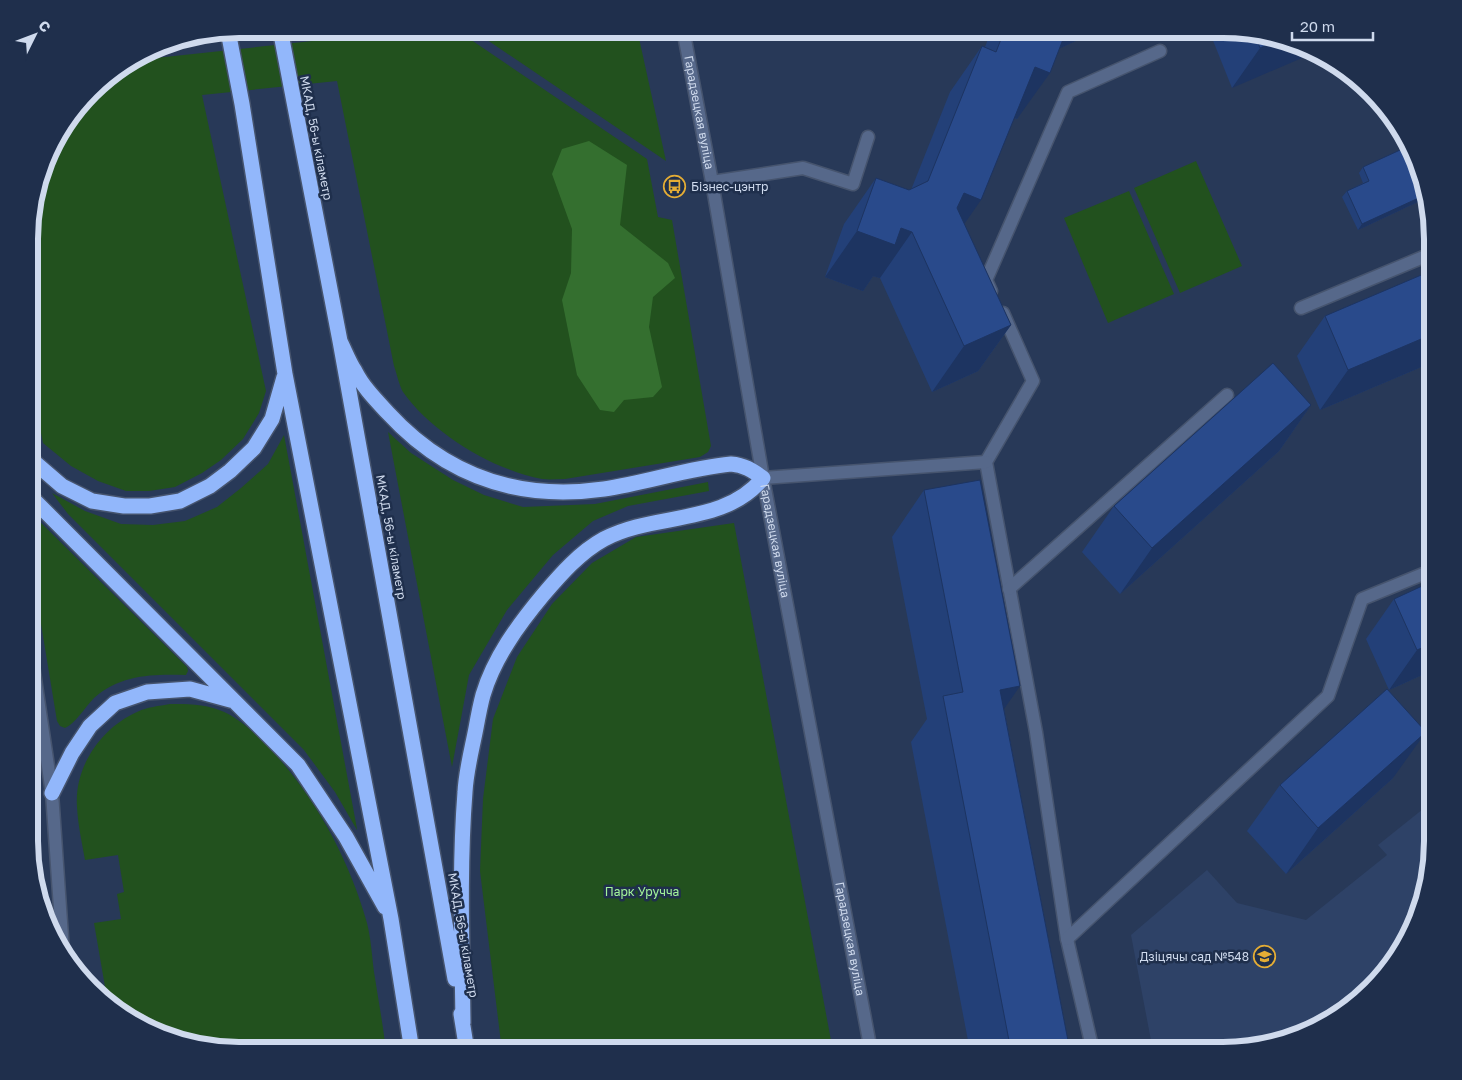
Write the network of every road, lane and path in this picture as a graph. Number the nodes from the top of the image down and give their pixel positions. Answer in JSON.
{"nodes":[{"id":1,"x":230,"y":38,"type":"edge"},
{"id":2,"x":282,"y":38,"type":"edge"},
{"id":3,"x":685,"y":38,"type":"edge"},
{"id":4,"x":1160,"y":51,"type":"dead end"},
{"id":5,"x":868,"y":137,"type":"dead end"},
{"id":6,"x":712,"y":182,"type":"junction"},
{"id":7,"x":1424,"y":257,"type":"edge"},
{"id":8,"x":1301,"y":308,"type":"dead end"},
{"id":9,"x":340,"y":341,"type":"junction"},
{"id":10,"x":285,"y":374,"type":"junction"},
{"id":11,"x":1227,"y":394,"type":"dead end"},
{"id":12,"x":986,"y":462,"type":"junction"},
{"id":13,"x":38,"y":465,"type":"edge"},
{"id":14,"x":763,"y":478,"type":"junction"},
{"id":15,"x":38,"y":504,"type":"edge"},
{"id":16,"x":1424,"y":574,"type":"edge"},
{"id":17,"x":1010,"y":589,"type":"junction"},
{"id":18,"x":38,"y":699,"type":"edge"},
{"id":19,"x":234,"y":701,"type":"junction"},
{"id":20,"x":52,"y":793,"type":"junction"},
{"id":21,"x":391,"y":919,"type":"junction"},
{"id":22,"x":1067,"y":939,"type":"junction"},
{"id":23,"x":63,"y":940,"type":"edge"},
{"id":24,"x":463,"y":1022,"type":"junction"},
{"id":25,"x":411,"y":1042,"type":"edge"},
{"id":26,"x":466,"y":1042,"type":"edge"},
{"id":27,"x":869,"y":1042,"type":"edge"},
{"id":28,"x":1091,"y":1042,"type":"edge"}],
"edges":[{"from":1,"to":10,"type":"highway"},
{"from":2,"to":9,"type":"highway","name":"МКАД, 56-ы кіламетр"},
{"from":3,"to":6,"type":"street","name":"Гарадзецкая вуліца"},
{"from":4,"to":12,"type":"street"},
{"from":5,"to":6,"type":"street"},
{"from":6,"to":14,"type":"street","name":"Гарадзецкая вуліца"},
{"from":7,"to":8,"type":"street"},
{"from":9,"to":14,"type":"highway"},
{"from":9,"to":24,"type":"highway","name":"МКАД, 56-ы кіламетр"},
{"from":10,"to":13,"type":"highway"},
{"from":10,"to":21,"type":"highway"},
{"from":11,"to":17,"type":"street"},
{"from":12,"to":14,"type":"street"},
{"from":12,"to":17,"type":"street"},
{"from":14,"to":24,"type":"highway"},
{"from":14,"to":27,"type":"street","name":"Гарадзецкая вуліца"},
{"from":15,"to":19,"type":"highway"},
{"from":16,"to":22,"type":"street"},
{"from":17,"to":22,"type":"street"},
{"from":18,"to":20,"type":"street"},
{"from":19,"to":20,"type":"highway"},
{"from":19,"to":21,"type":"highway"},
{"from":20,"to":23,"type":"street"},
{"from":21,"to":25,"type":"highway"},
{"from":22,"to":28,"type":"street"},
{"from":24,"to":26,"type":"highway","name":"МКАД, 56-ы кіламетр"}]}
